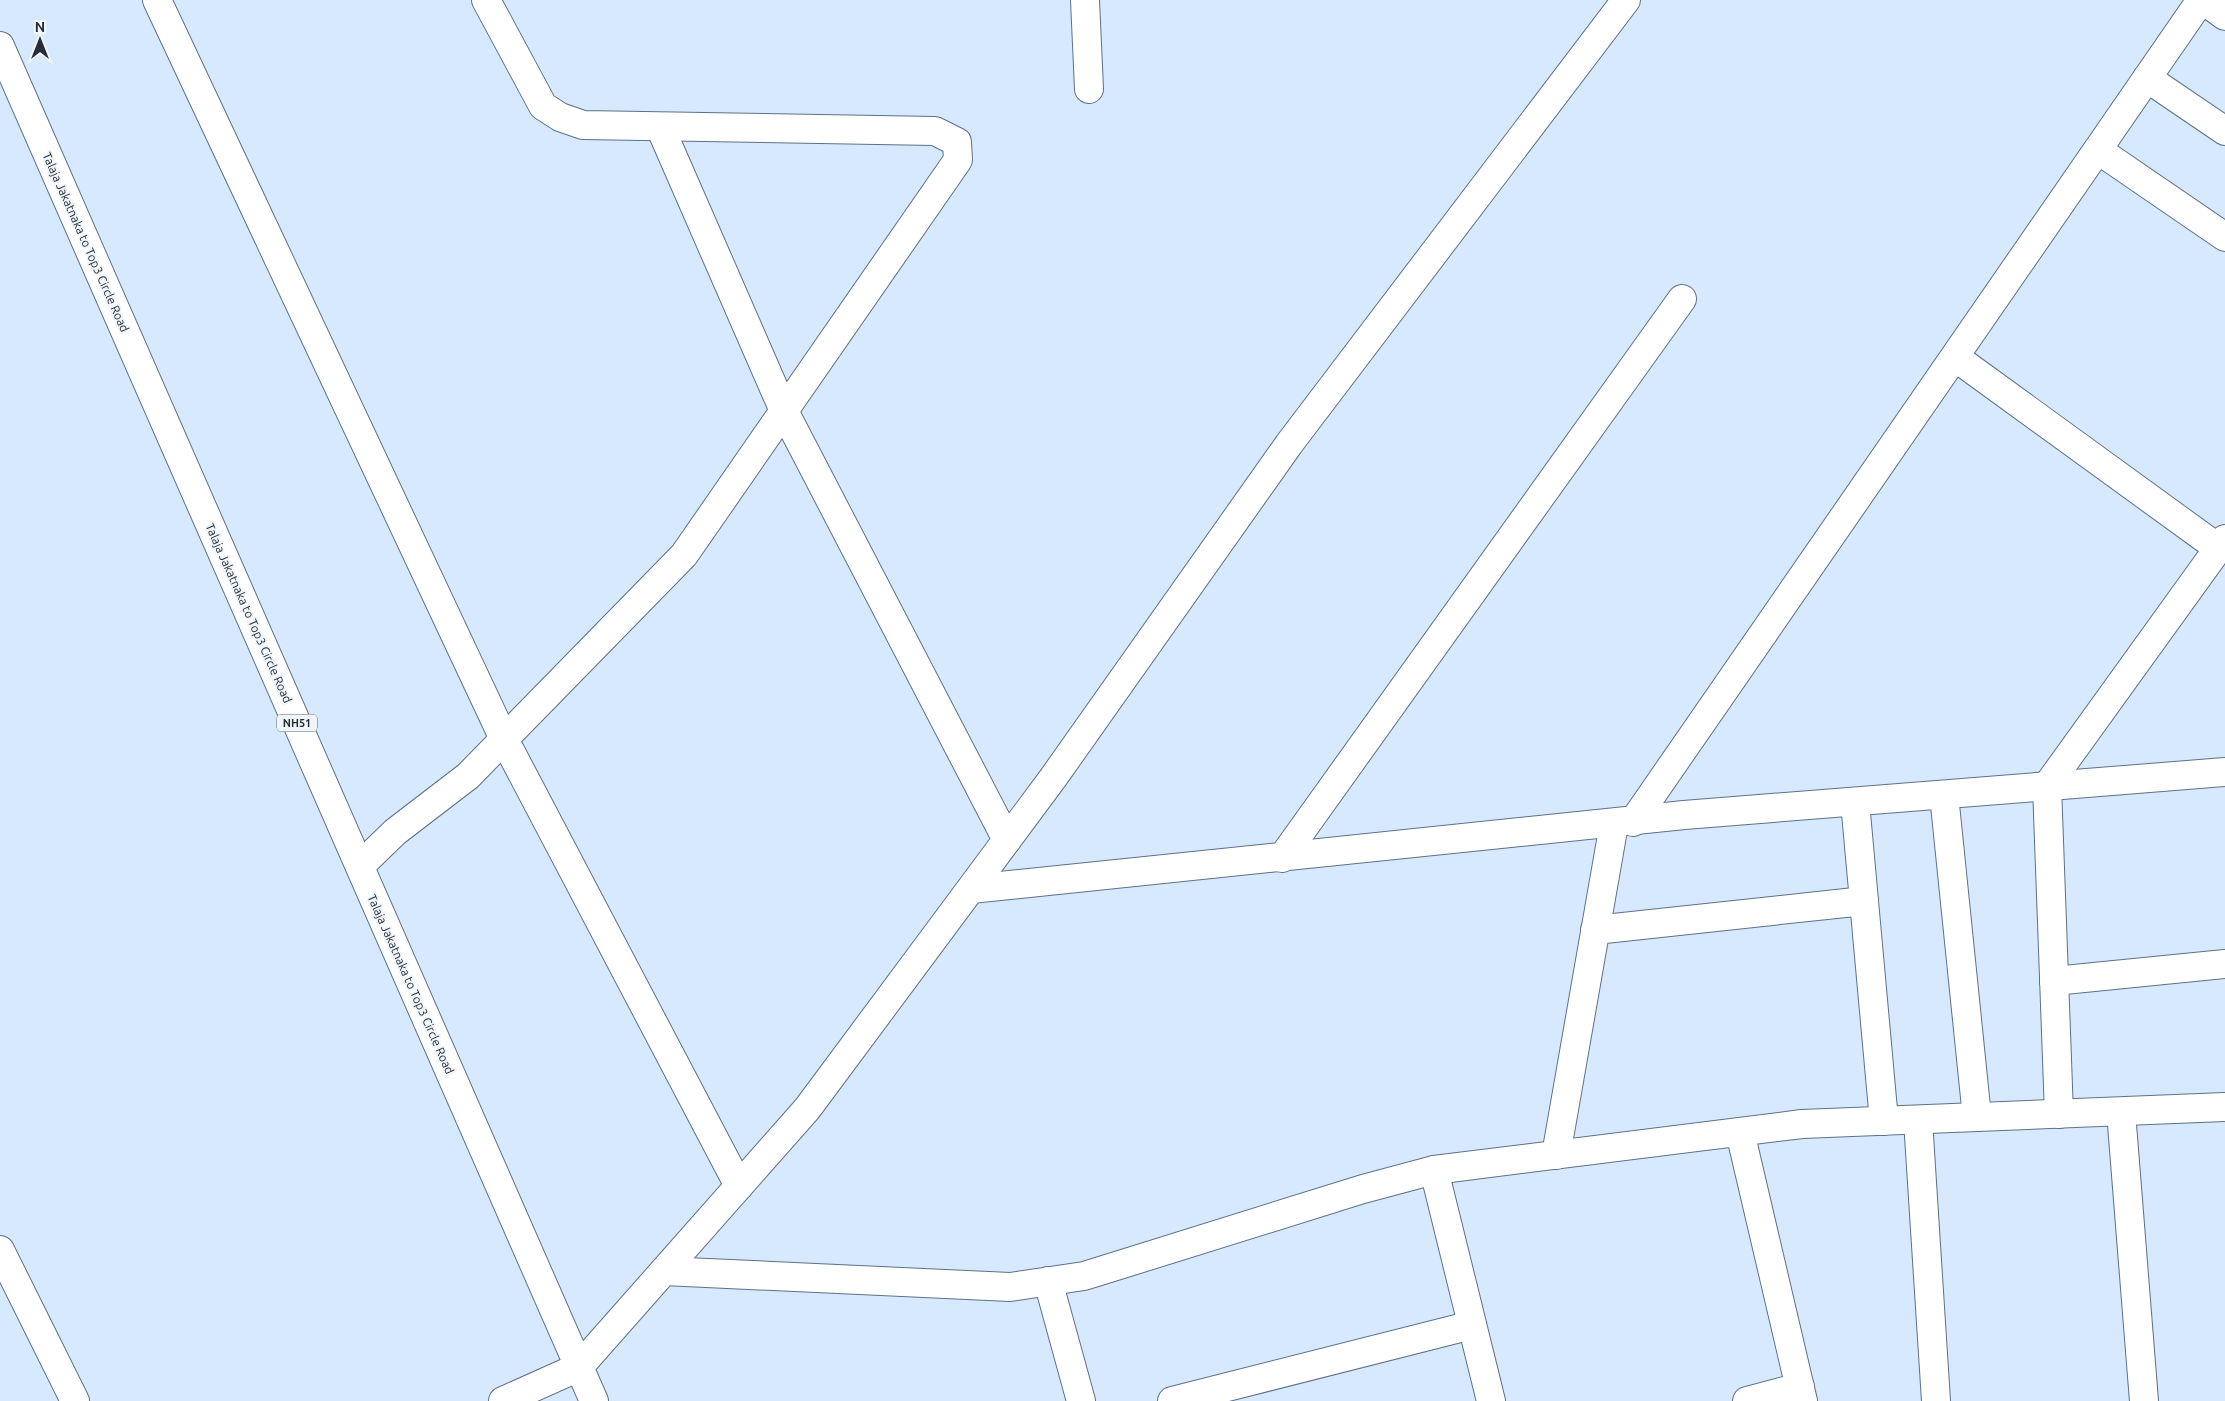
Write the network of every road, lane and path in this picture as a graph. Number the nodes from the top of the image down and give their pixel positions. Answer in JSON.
{"nodes":[{"id":1,"x":158,"y":0,"type":"edge"},
{"id":2,"x":486,"y":0,"type":"edge"},
{"id":3,"x":1085,"y":0,"type":"edge"},
{"id":4,"x":1626,"y":0,"type":"edge"},
{"id":5,"x":2202,"y":0,"type":"edge"},
{"id":6,"x":2225,"y":16,"type":"edge"},
{"id":7,"x":0,"y":46,"type":"edge"},
{"id":8,"x":2147,"y":78,"type":"junction"},
{"id":9,"x":1089,"y":89,"type":"dead end"},
{"id":10,"x":660,"y":127,"type":"junction"},
{"id":11,"x":2225,"y":131,"type":"edge"},
{"id":12,"x":2098,"y":150,"type":"junction"},
{"id":13,"x":2225,"y":237,"type":"edge"},
{"id":14,"x":1682,"y":299,"type":"dead end"},
{"id":15,"x":1955,"y":357,"type":"junction"},
{"id":16,"x":784,"y":411,"type":"junction"},
{"id":17,"x":2221,"y":544,"type":"edge"},
{"id":18,"x":504,"y":739,"type":"junction"},
{"id":19,"x":2225,"y":772,"type":"edge"},
{"id":20,"x":2047,"y":786,"type":"junction"},
{"id":21,"x":1944,"y":795,"type":"junction"},
{"id":22,"x":1855,"y":802,"type":"junction"},
{"id":23,"x":1624,"y":823,"type":"junction"},
{"id":24,"x":1007,"y":840,"type":"junction"},
{"id":25,"x":1282,"y":858,"type":"junction"},
{"id":26,"x":360,"y":866,"type":"junction"},
{"id":27,"x":971,"y":889,"type":"junction"},
{"id":28,"x":1864,"y":901,"type":"junction"},
{"id":29,"x":1595,"y":930,"type":"junction"},
{"id":30,"x":2225,"y":964,"type":"edge"},
{"id":31,"x":2054,"y":981,"type":"junction"},
{"id":32,"x":2225,"y":1107,"type":"edge"},
{"id":33,"x":2121,"y":1112,"type":"junction"},
{"id":34,"x":2059,"y":1114,"type":"junction"},
{"id":35,"x":1977,"y":1117,"type":"junction"},
{"id":36,"x":1918,"y":1120,"type":"junction"},
{"id":37,"x":1884,"y":1121,"type":"junction"},
{"id":38,"x":1740,"y":1132,"type":"junction"},
{"id":39,"x":1556,"y":1155,"type":"junction"},
{"id":40,"x":1434,"y":1170,"type":"junction"},
{"id":41,"x":739,"y":1186,"type":"junction"},
{"id":42,"x":0,"y":1250,"type":"edge"},
{"id":43,"x":664,"y":1271,"type":"junction"},
{"id":44,"x":1048,"y":1281,"type":"junction"},
{"id":45,"x":12,"y":1300,"type":"edge"},
{"id":46,"x":1472,"y":1325,"type":"junction"},
{"id":47,"x":579,"y":1367,"type":"junction"},
{"id":48,"x":1801,"y":1394,"type":"edge"},
{"id":49,"x":75,"y":1401,"type":"edge"},
{"id":50,"x":503,"y":1401,"type":"edge"},
{"id":51,"x":594,"y":1401,"type":"edge"},
{"id":52,"x":1081,"y":1401,"type":"edge"},
{"id":53,"x":1172,"y":1401,"type":"edge"},
{"id":54,"x":1491,"y":1401,"type":"edge"},
{"id":55,"x":1747,"y":1401,"type":"edge"},
{"id":56,"x":1936,"y":1401,"type":"edge"},
{"id":57,"x":2144,"y":1401,"type":"edge"}],
"edges":[{"from":1,"to":18,"type":"main road"},
{"from":2,"to":10,"type":"main road"},
{"from":3,"to":9,"type":"main road"},
{"from":4,"to":24,"type":"main road"},
{"from":5,"to":6,"type":"main road"},
{"from":5,"to":8,"type":"main road"},
{"from":7,"to":26,"type":"main road","name":"Talaja Jakatnaka to Top3 Circle Road","number":"NH51"},
{"from":8,"to":11,"type":"main road"},
{"from":8,"to":12,"type":"main road"},
{"from":10,"to":16,"type":"main road"},
{"from":10,"to":16,"type":"main road"},
{"from":12,"to":13,"type":"main road"},
{"from":12,"to":15,"type":"main road"},
{"from":14,"to":25,"type":"main road"},
{"from":15,"to":17,"type":"main road"},
{"from":15,"to":23,"type":"main road"},
{"from":16,"to":18,"type":"main road"},
{"from":16,"to":24,"type":"main road"},
{"from":17,"to":20,"type":"main road"},
{"from":18,"to":26,"type":"main road"},
{"from":18,"to":41,"type":"main road"},
{"from":19,"to":20,"type":"main road"},
{"from":20,"to":21,"type":"main road"},
{"from":20,"to":31,"type":"main road"},
{"from":21,"to":22,"type":"main road"},
{"from":21,"to":35,"type":"main road"},
{"from":22,"to":23,"type":"main road"},
{"from":22,"to":28,"type":"main road"},
{"from":23,"to":25,"type":"main road"},
{"from":23,"to":29,"type":"main road"},
{"from":24,"to":27,"type":"main road"},
{"from":25,"to":27,"type":"main road"},
{"from":26,"to":47,"type":"main road","name":"Talaja Jakatnaka to Top3 Circle Road","number":"NH51"},
{"from":27,"to":41,"type":"main road"},
{"from":28,"to":29,"type":"main road"},
{"from":28,"to":37,"type":"main road"},
{"from":29,"to":39,"type":"main road"},
{"from":30,"to":31,"type":"main road"},
{"from":31,"to":34,"type":"main road"},
{"from":32,"to":33,"type":"main road"},
{"from":33,"to":34,"type":"main road"},
{"from":33,"to":57,"type":"main road"},
{"from":34,"to":35,"type":"main road"},
{"from":35,"to":36,"type":"main road"},
{"from":36,"to":37,"type":"main road"},
{"from":36,"to":56,"type":"main road"},
{"from":37,"to":38,"type":"main road"},
{"from":38,"to":39,"type":"main road"},
{"from":38,"to":48,"type":"main road"},
{"from":39,"to":40,"type":"main road"},
{"from":40,"to":44,"type":"main road"},
{"from":40,"to":46,"type":"main road"},
{"from":41,"to":43,"type":"main road"},
{"from":42,"to":45,"type":"main road"},
{"from":43,"to":44,"type":"main road"},
{"from":43,"to":47,"type":"main road"},
{"from":44,"to":52,"type":"main road"},
{"from":45,"to":49,"type":"main road"},
{"from":46,"to":53,"type":"main road"},
{"from":46,"to":54,"type":"main road"},
{"from":47,"to":50,"type":"main road"},
{"from":47,"to":51,"type":"main road","name":"Talaja Jakatnaka to Top3 Circle Road","number":"NH51"},
{"from":48,"to":55,"type":"main road"}]}
